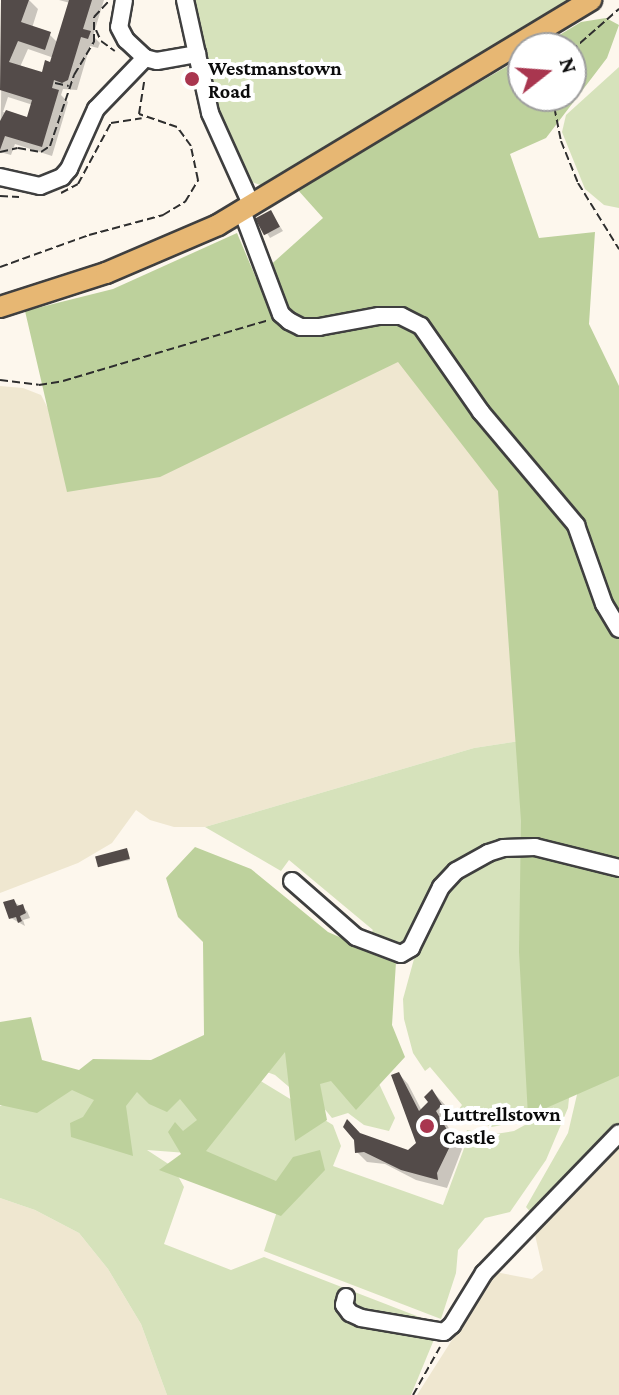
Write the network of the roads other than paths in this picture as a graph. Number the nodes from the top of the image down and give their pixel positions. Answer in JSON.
{"nodes":[{"id":1,"x":124,"y":0,"type":"edge"},
{"id":2,"x":185,"y":0,"type":"edge"},
{"id":3,"x":591,"y":0,"type":"edge"},
{"id":4,"x":197,"y":54,"type":"junction"},
{"id":5,"x":149,"y":59,"type":"junction"},
{"id":6,"x":0,"y":177,"type":"edge"},
{"id":7,"x":247,"y":208,"type":"junction"},
{"id":8,"x":0,"y":307,"type":"edge"},
{"id":9,"x":619,"y":629,"type":"edge"},
{"id":10,"x":619,"y":868,"type":"edge"},
{"id":11,"x":292,"y":881,"type":"dead end"},
{"id":12,"x":619,"y":1133,"type":"edge"},
{"id":13,"x":346,"y":1297,"type":"dead end"}],
"edges":[{"from":1,"to":5,"type":"street"},
{"from":2,"to":4,"type":"street"},
{"from":3,"to":7,"type":"main road"},
{"from":4,"to":5,"type":"street"},
{"from":4,"to":7,"type":"street"},
{"from":5,"to":6,"type":"street"},
{"from":7,"to":8,"type":"main road"},
{"from":7,"to":9,"type":"street"},
{"from":10,"to":11,"type":"street"},
{"from":12,"to":13,"type":"street"}]}
